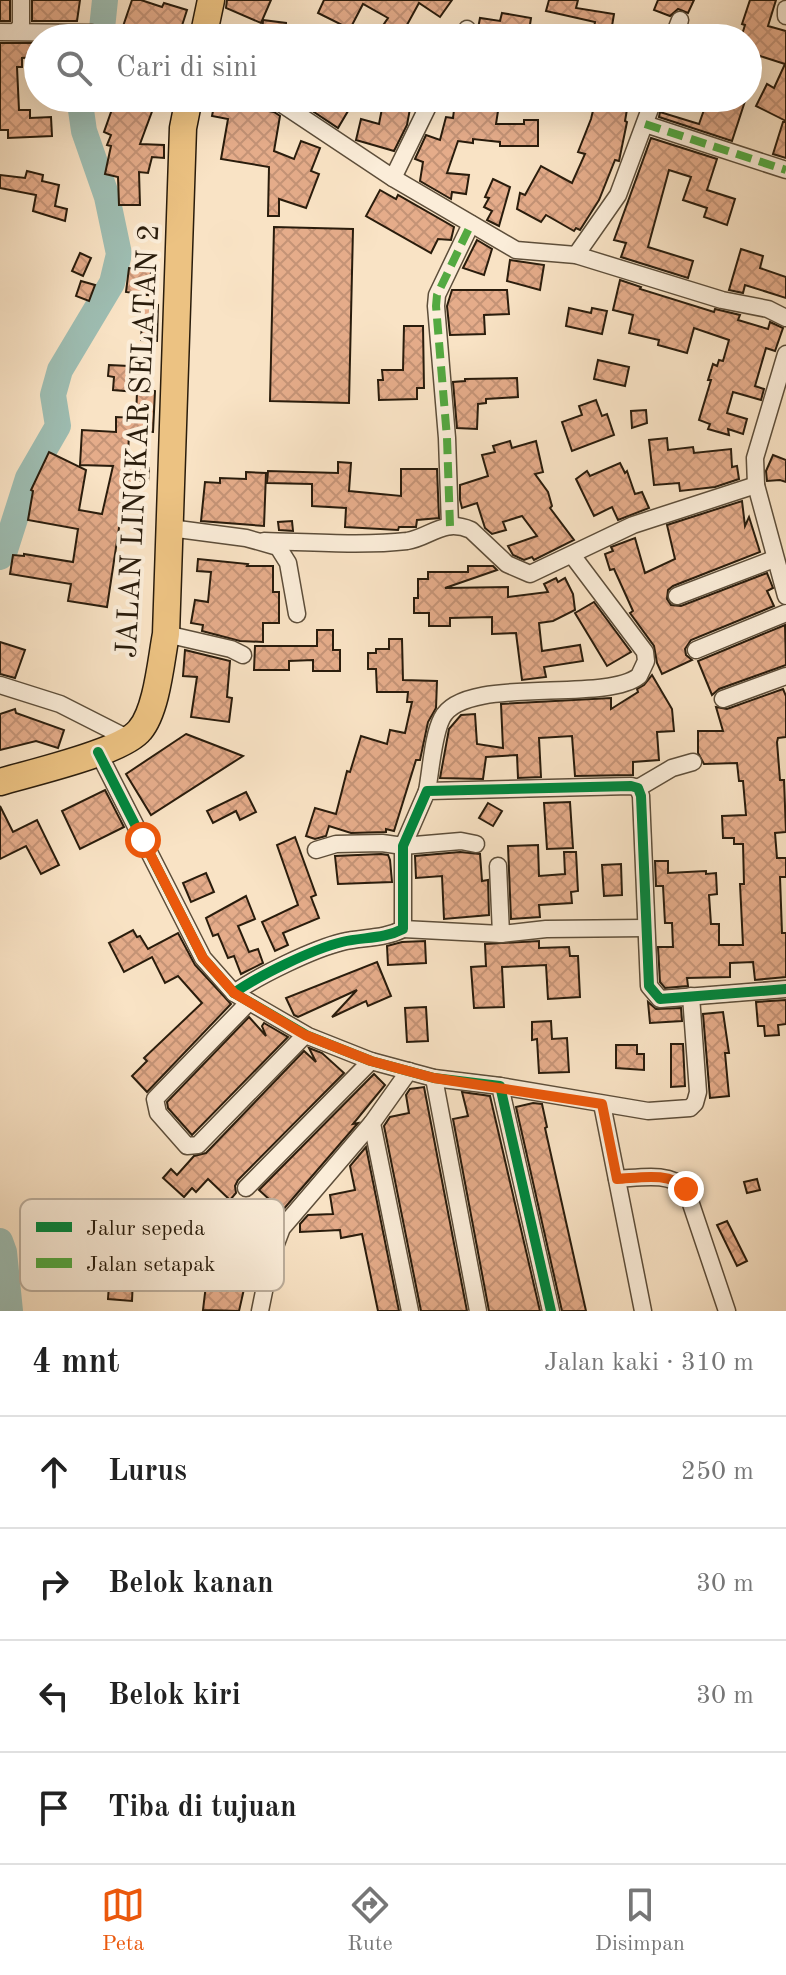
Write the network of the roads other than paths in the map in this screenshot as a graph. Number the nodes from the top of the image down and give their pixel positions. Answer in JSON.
{"nodes":[{"id":1,"x":21,"y":0,"type":"edge"},
{"id":2,"x":211,"y":0,"type":"edge"},
{"id":3,"x":786,"y":9,"type":"edge"},
{"id":4,"x":786,"y":16,"type":"edge"},
{"id":5,"x":680,"y":20,"type":"dead end"},
{"id":6,"x":206,"y":24,"type":"edge"},
{"id":7,"x":678,"y":24,"type":"edge"},
{"id":8,"x":9,"y":32,"type":"edge"},
{"id":9,"x":186,"y":112,"type":"edge"},
{"id":10,"x":294,"y":112,"type":"edge"},
{"id":11,"x":425,"y":112,"type":"edge"},
{"id":12,"x":647,"y":112,"type":"edge"},
{"id":13,"x":645,"y":124,"type":"junction"},
{"id":14,"x":786,"y":170,"type":"edge"},
{"id":15,"x":393,"y":178,"type":"junction"},
{"id":16,"x":471,"y":224,"type":"junction"},
{"id":17,"x":576,"y":255,"type":"junction"},
{"id":18,"x":786,"y":318,"type":"edge"},
{"id":19,"x":786,"y":354,"type":"edge"},
{"id":20,"x":756,"y":485,"type":"junction"},
{"id":21,"x":450,"y":526,"type":"junction"},
{"id":22,"x":170,"y":528,"type":"junction"},
{"id":23,"x":264,"y":541,"type":"junction"},
{"id":24,"x":572,"y":555,"type":"junction"},
{"id":25,"x":774,"y":559,"type":"junction"},
{"id":26,"x":677,"y":596,"type":"dead end"},
{"id":27,"x":786,"y":596,"type":"edge"},
{"id":28,"x":786,"y":613,"type":"edge"},
{"id":29,"x":297,"y":614,"type":"dead end"},
{"id":30,"x":166,"y":634,"type":"junction"},
{"id":31,"x":696,"y":650,"type":"dead end"},
{"id":32,"x":243,"y":655,"type":"dead end"},
{"id":33,"x":786,"y":676,"type":"edge"},
{"id":34,"x":0,"y":685,"type":"edge"},
{"id":35,"x":723,"y":699,"type":"dead end"},
{"id":36,"x":129,"y":739,"type":"junction"},
{"id":37,"x":98,"y":752,"type":"junction"},
{"id":38,"x":693,"y":762,"type":"dead end"},
{"id":39,"x":0,"y":782,"type":"edge"},
{"id":40,"x":638,"y":788,"type":"junction"},
{"id":41,"x":427,"y":791,"type":"junction"},
{"id":42,"x":476,"y":844,"type":"dead end"},
{"id":43,"x":403,"y":846,"type":"junction"},
{"id":44,"x":316,"y":850,"type":"dead end"},
{"id":45,"x":498,"y":866,"type":"dead end"},
{"id":46,"x":645,"y":928,"type":"junction"},
{"id":47,"x":403,"y":929,"type":"junction"},
{"id":48,"x":501,"y":934,"type":"junction"},
{"id":49,"x":786,"y":989,"type":"edge"},
{"id":50,"x":691,"y":996,"type":"junction"},
{"id":51,"x":241,"y":998,"type":"junction"},
{"id":52,"x":305,"y":1035,"type":"junction"},
{"id":53,"x":371,"y":1061,"type":"junction"},
{"id":54,"x":409,"y":1071,"type":"junction"},
{"id":55,"x":434,"y":1078,"type":"junction"},
{"id":56,"x":500,"y":1086,"type":"junction"},
{"id":57,"x":602,"y":1104,"type":"junction"},
{"id":58,"x":372,"y":1123,"type":"junction"},
{"id":59,"x":617,"y":1179,"type":"junction"},
{"id":60,"x":246,"y":1188,"type":"dead end"},
{"id":61,"x":284,"y":1226,"type":"edge"},
{"id":62,"x":264,"y":1291,"type":"edge"},
{"id":63,"x":260,"y":1311,"type":"edge"},
{"id":64,"x":410,"y":1311,"type":"edge"},
{"id":65,"x":478,"y":1311,"type":"edge"},
{"id":66,"x":551,"y":1311,"type":"edge"},
{"id":67,"x":643,"y":1311,"type":"edge"},
{"id":68,"x":727,"y":1311,"type":"edge"}],
"edges":[{"from":1,"to":8,"type":"street"},
{"from":2,"to":6,"type":"highway"},
{"from":3,"to":4,"type":"street"},
{"from":5,"to":7,"type":"street"},
{"from":9,"to":22,"type":"highway","name":"JALAN LINGKAR SELATAN 2"},
{"from":10,"to":15,"type":"street"},
{"from":11,"to":15,"type":"street"},
{"from":12,"to":13,"type":"street"},
{"from":13,"to":14,"type":"street"},
{"from":13,"to":17,"type":"street"},
{"from":15,"to":16,"type":"street"},
{"from":16,"to":17,"type":"street"},
{"from":16,"to":21,"type":"street"},
{"from":17,"to":18,"type":"street"},
{"from":19,"to":20,"type":"street"},
{"from":20,"to":24,"type":"street"},
{"from":20,"to":25,"type":"street"},
{"from":21,"to":23,"type":"street"},
{"from":21,"to":24,"type":"street"},
{"from":22,"to":23,"type":"street"},
{"from":22,"to":30,"type":"highway","name":"JALAN LINGKAR SELATAN 2"},
{"from":23,"to":29,"type":"street"},
{"from":24,"to":41,"type":"street"},
{"from":25,"to":26,"type":"street"},
{"from":25,"to":27,"type":"street"},
{"from":28,"to":31,"type":"street"},
{"from":30,"to":32,"type":"street"},
{"from":30,"to":36,"type":"highway","name":"JALAN LINGKAR SELATAN 2"},
{"from":33,"to":35,"type":"street"},
{"from":34,"to":36,"type":"street"},
{"from":36,"to":37,"type":"highway"},
{"from":37,"to":39,"type":"highway"},
{"from":37,"to":51,"type":"street"},
{"from":38,"to":40,"type":"street"},
{"from":40,"to":41,"type":"street"},
{"from":40,"to":46,"type":"street"},
{"from":41,"to":43,"type":"street"},
{"from":42,"to":43,"type":"street"},
{"from":43,"to":44,"type":"street"},
{"from":43,"to":47,"type":"street"},
{"from":45,"to":48,"type":"street"},
{"from":46,"to":48,"type":"street"},
{"from":46,"to":50,"type":"street"},
{"from":47,"to":48,"type":"street"},
{"from":47,"to":51,"type":"street"},
{"from":49,"to":50,"type":"street"},
{"from":50,"to":57,"type":"street"},
{"from":51,"to":52,"type":"street"},
{"from":51,"to":52,"type":"street"},
{"from":52,"to":53,"type":"street"},
{"from":53,"to":54,"type":"street"},
{"from":53,"to":60,"type":"street"},
{"from":54,"to":55,"type":"street"},
{"from":54,"to":58,"type":"street"},
{"from":55,"to":56,"type":"street"},
{"from":55,"to":65,"type":"street"},
{"from":56,"to":57,"type":"street"},
{"from":56,"to":66,"type":"street"},
{"from":57,"to":59,"type":"street"},
{"from":58,"to":61,"type":"street"},
{"from":58,"to":64,"type":"street"},
{"from":59,"to":67,"type":"street"},
{"from":59,"to":68,"type":"street"},
{"from":62,"to":63,"type":"street"}]}
